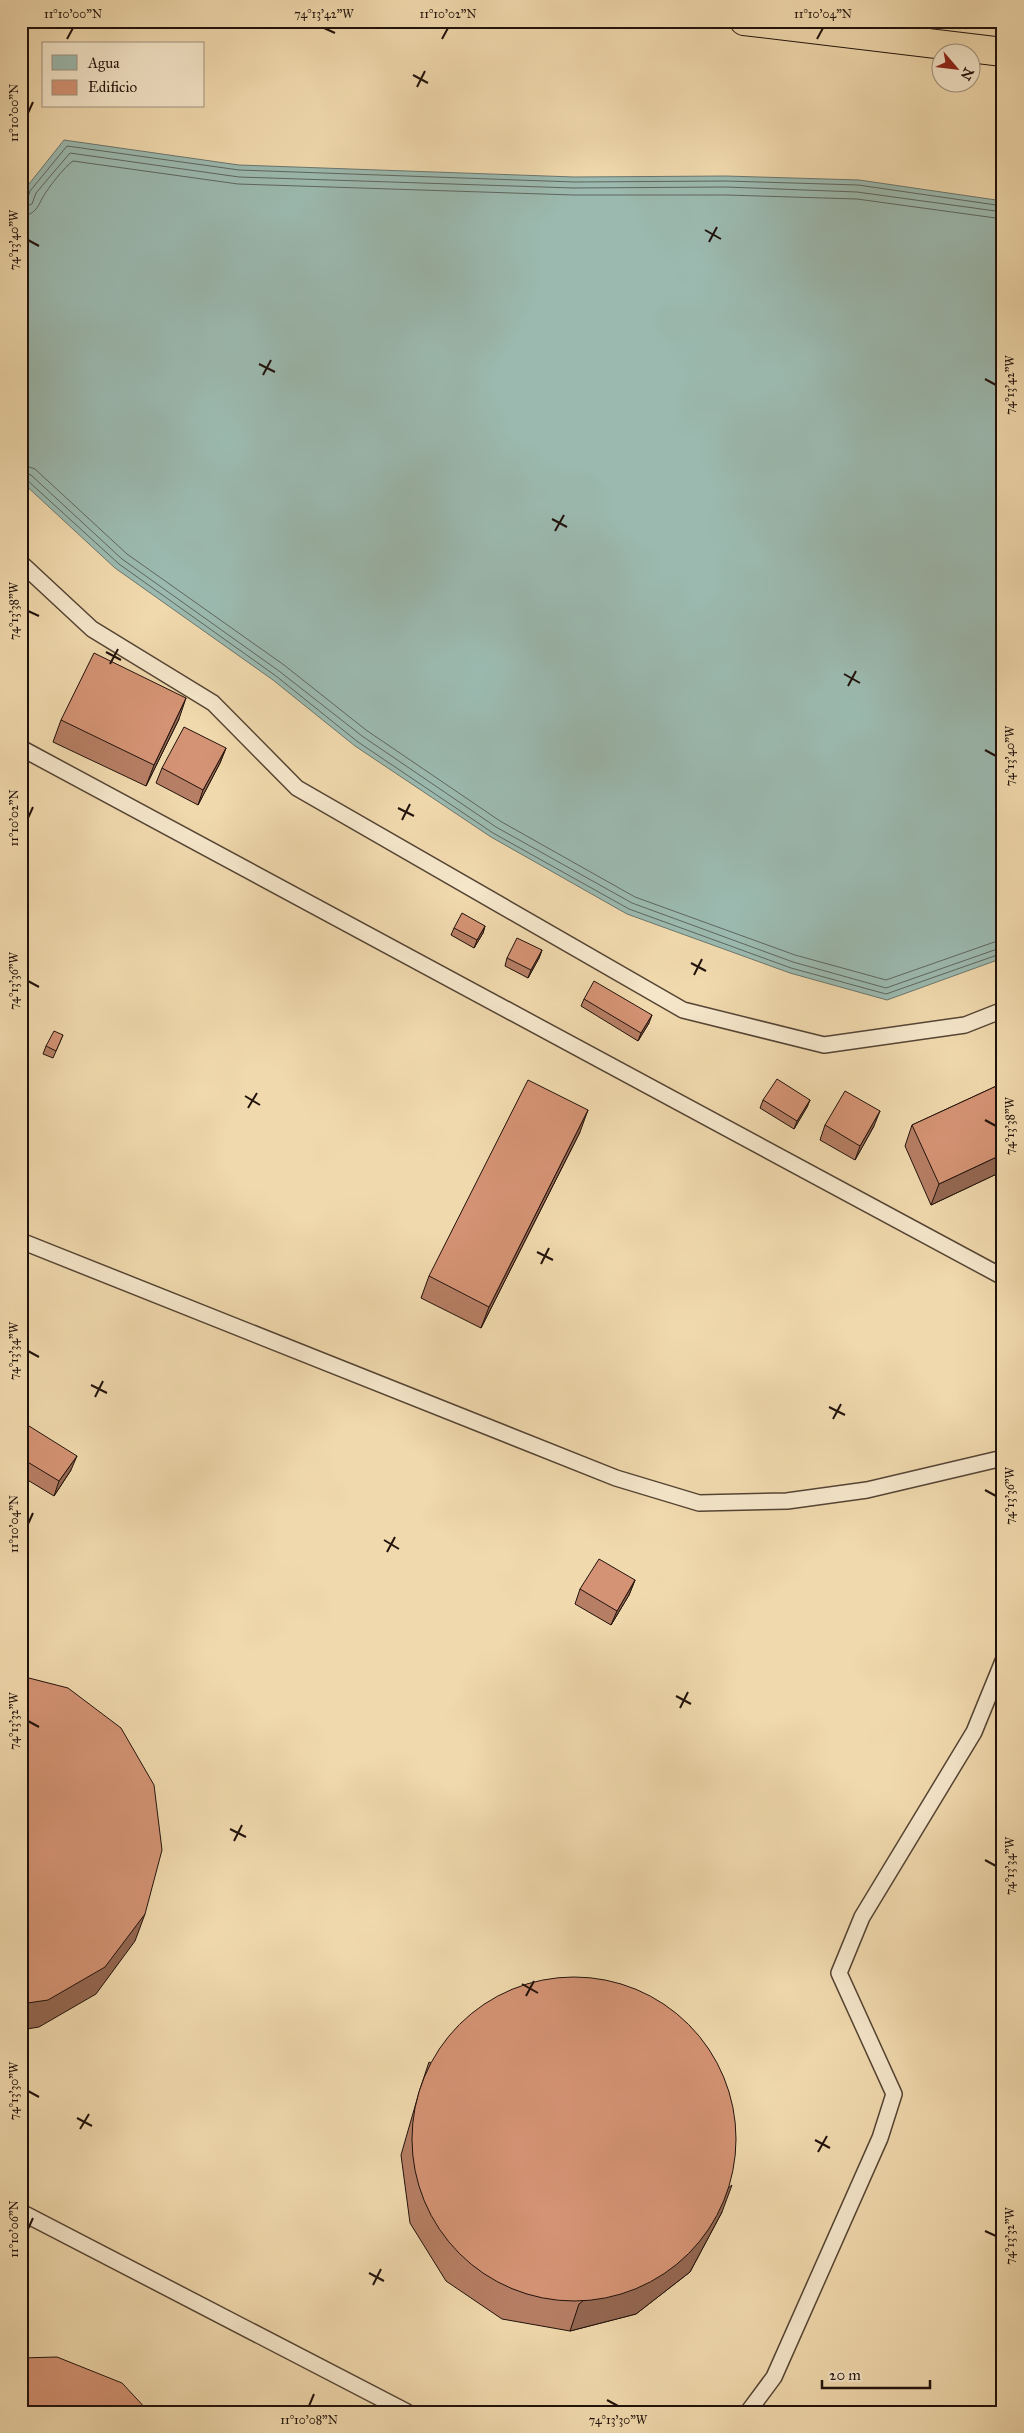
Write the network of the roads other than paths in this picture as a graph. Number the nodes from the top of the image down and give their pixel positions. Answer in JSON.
{"nodes":[{"id":1,"x":744,"y":21,"type":"edge"},
{"id":2,"x":1003,"y":52,"type":"edge"},
{"id":3,"x":21,"y":563,"type":"edge"},
{"id":4,"x":21,"y":748,"type":"edge"},
{"id":5,"x":1003,"y":1010,"type":"edge"},
{"id":6,"x":21,"y":1242,"type":"edge"},
{"id":7,"x":1003,"y":1277,"type":"edge"},
{"id":8,"x":1003,"y":1458,"type":"edge"},
{"id":9,"x":1003,"y":1661,"type":"edge"},
{"id":10,"x":21,"y":2212,"type":"edge"},
{"id":11,"x":406,"y":2412,"type":"edge"},
{"id":12,"x":748,"y":2412,"type":"edge"}],
"edges":[{"from":1,"to":2,"type":"highway"},
{"from":3,"to":5,"type":"lane"},
{"from":4,"to":7,"type":"lane"},
{"from":6,"to":8,"type":"lane"},
{"from":9,"to":12,"type":"lane"},
{"from":10,"to":11,"type":"lane"}]}
